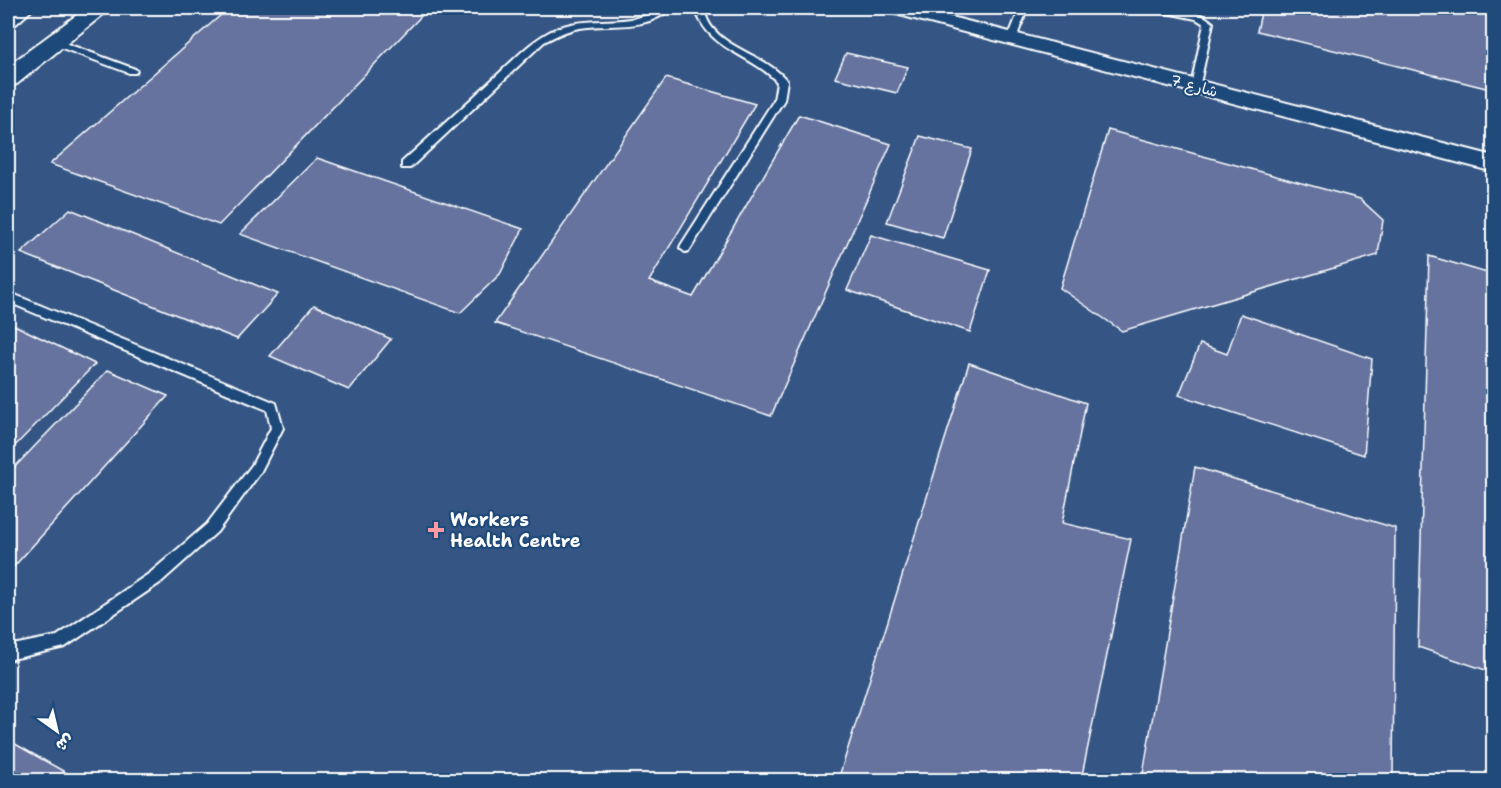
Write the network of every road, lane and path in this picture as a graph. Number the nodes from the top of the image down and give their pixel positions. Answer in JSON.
{"nodes":[{"id":1,"x":23,"y":8,"type":"edge"},
{"id":2,"x":100,"y":8,"type":"edge"},
{"id":3,"x":667,"y":8,"type":"edge"},
{"id":4,"x":699,"y":8,"type":"edge"},
{"id":5,"x":895,"y":8,"type":"edge"},
{"id":6,"x":1024,"y":8,"type":"edge"},
{"id":7,"x":1157,"y":8,"type":"edge"},
{"id":8,"x":8,"y":19,"type":"edge"},
{"id":9,"x":1012,"y":38,"type":"junction"},
{"id":10,"x":54,"y":42,"type":"junction"},
{"id":11,"x":132,"y":71,"type":"dead end"},
{"id":12,"x":8,"y":78,"type":"edge"},
{"id":13,"x":1196,"y":86,"type":"junction"},
{"id":14,"x":1494,"y":164,"type":"edge"},
{"id":15,"x":406,"y":165,"type":"dead end"},
{"id":16,"x":8,"y":183,"type":"edge"},
{"id":17,"x":8,"y":194,"type":"edge"},
{"id":18,"x":685,"y":248,"type":"dead end"},
{"id":19,"x":8,"y":297,"type":"edge"},
{"id":20,"x":8,"y":653,"type":"edge"}],
"edges":[{"from":1,"to":8,"type":"street"},
{"from":2,"to":10,"type":"street"},
{"from":3,"to":15,"type":"lane"},
{"from":4,"to":18,"type":"lane"},
{"from":5,"to":9,"type":"street","name":"شارع 7"},
{"from":6,"to":9,"type":"lane"},
{"from":7,"to":13,"type":"lane"},
{"from":9,"to":13,"type":"street","name":"شارع 7"},
{"from":10,"to":11,"type":"lane"},
{"from":10,"to":12,"type":"street"},
{"from":13,"to":14,"type":"street","name":"شارع 7"},
{"from":16,"to":17,"type":"lane"},
{"from":19,"to":20,"type":"lane"}]}
